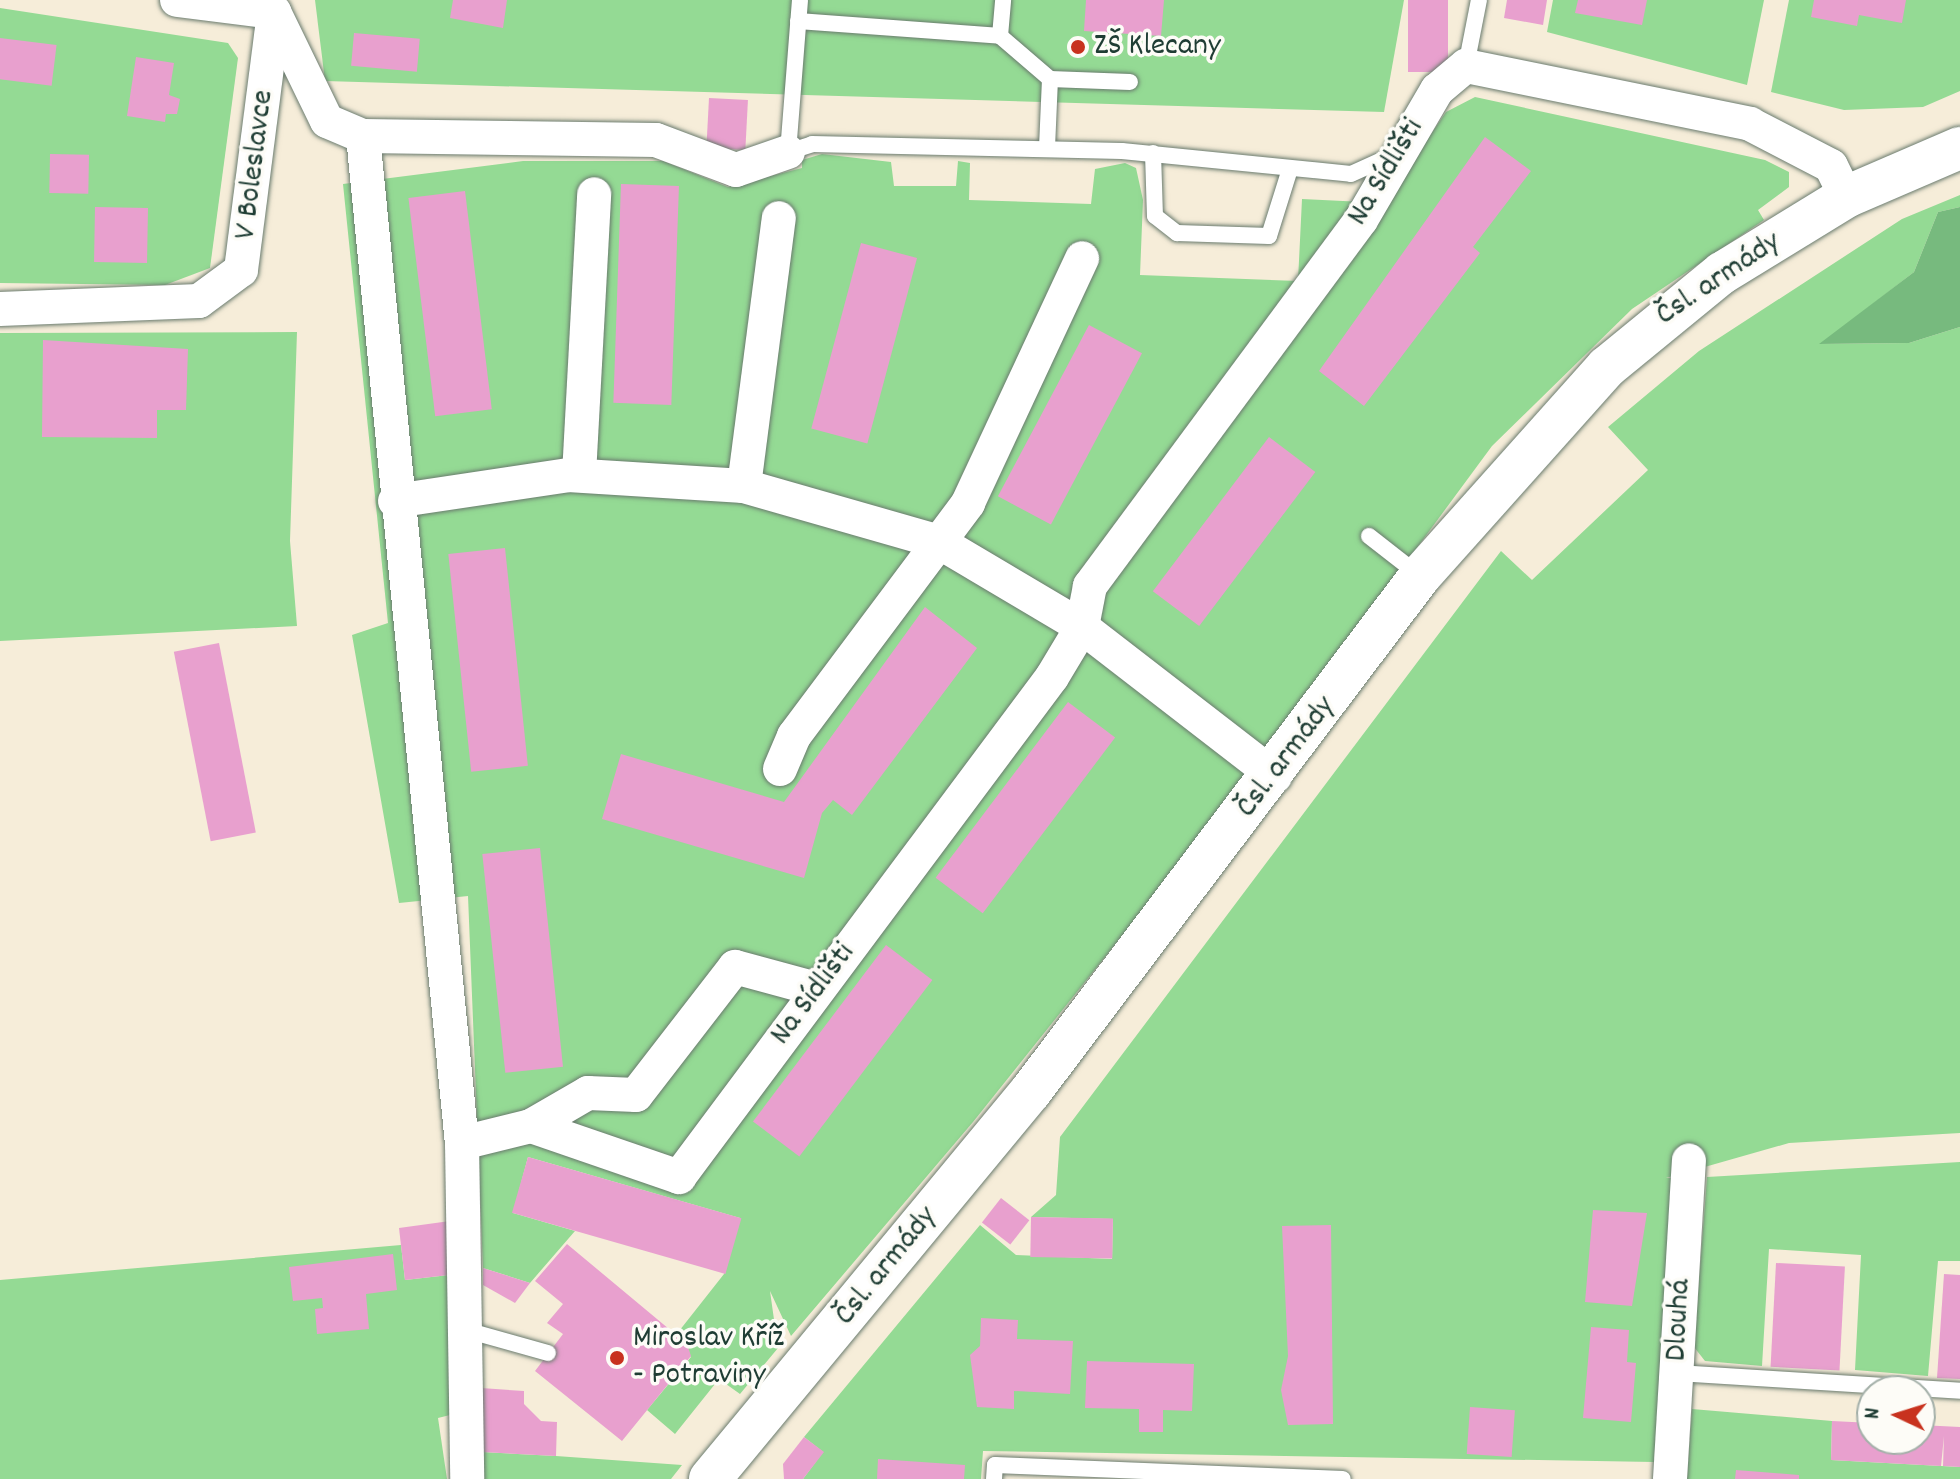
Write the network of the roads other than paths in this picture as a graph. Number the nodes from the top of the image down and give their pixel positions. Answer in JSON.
{"nodes":[{"id":1,"x":177,"y":0,"type":"edge"},
{"id":2,"x":800,"y":0,"type":"edge"},
{"id":3,"x":1003,"y":0,"type":"edge"},
{"id":4,"x":1479,"y":0,"type":"edge"},
{"id":5,"x":275,"y":6,"type":"edge"},
{"id":6,"x":798,"y":21,"type":"junction"},
{"id":7,"x":1000,"y":36,"type":"junction"},
{"id":8,"x":1466,"y":66,"type":"junction"},
{"id":9,"x":1050,"y":79,"type":"junction"},
{"id":10,"x":1130,"y":82,"type":"dead end"},
{"id":11,"x":363,"y":136,"type":"junction"},
{"id":12,"x":1960,"y":148,"type":"edge"},
{"id":13,"x":1047,"y":149,"type":"junction"},
{"id":14,"x":788,"y":152,"type":"junction"},
{"id":15,"x":1153,"y":153,"type":"junction"},
{"id":16,"x":1394,"y":154,"type":"junction"},
{"id":17,"x":1290,"y":169,"type":"junction"},
{"id":18,"x":594,"y":194,"type":"dead end"},
{"id":19,"x":1846,"y":197,"type":"junction"},
{"id":20,"x":779,"y":218,"type":"dead end"},
{"id":21,"x":1082,"y":258,"type":"dead end"},
{"id":22,"x":0,"y":309,"type":"edge"},
{"id":23,"x":579,"y":475,"type":"junction"},
{"id":24,"x":744,"y":486,"type":"junction"},
{"id":25,"x":395,"y":501,"type":"junction"},
{"id":26,"x":1369,"y":536,"type":"dead end"},
{"id":27,"x":939,"y":542,"type":"junction"},
{"id":28,"x":1420,"y":576,"type":"junction"},
{"id":29,"x":1082,"y":627,"type":"junction"},
{"id":30,"x":780,"y":769,"type":"dead end"},
{"id":31,"x":1275,"y":776,"type":"junction"},
{"id":32,"x":816,"y":989,"type":"junction"},
{"id":33,"x":531,"y":1126,"type":"junction"},
{"id":34,"x":462,"y":1143,"type":"junction"},
{"id":35,"x":1689,"y":1161,"type":"dead end"},
{"id":36,"x":466,"y":1330,"type":"junction"},
{"id":37,"x":548,"y":1353,"type":"dead end"},
{"id":38,"x":1677,"y":1373,"type":"junction"},
{"id":39,"x":1960,"y":1391,"type":"edge"},
{"id":40,"x":721,"y":1476,"type":"edge"},
{"id":41,"x":467,"y":1479,"type":"edge"},
{"id":42,"x":994,"y":1479,"type":"edge"},
{"id":43,"x":1343,"y":1479,"type":"edge"},
{"id":44,"x":1670,"y":1479,"type":"edge"}],
"edges":[{"from":1,"to":5,"type":"street"},
{"from":2,"to":6,"type":"lane"},
{"from":3,"to":7,"type":"lane"},
{"from":4,"to":8,"type":"lane"},
{"from":5,"to":11,"type":"street"},
{"from":5,"to":22,"type":"street","name":"V Boleslavce"},
{"from":6,"to":7,"type":"lane"},
{"from":6,"to":14,"type":"lane"},
{"from":7,"to":9,"type":"lane"},
{"from":8,"to":16,"type":"street","name":"Na Sídlišti"},
{"from":8,"to":19,"type":"street"},
{"from":9,"to":10,"type":"lane"},
{"from":9,"to":13,"type":"lane"},
{"from":11,"to":14,"type":"street"},
{"from":11,"to":25,"type":"street"},
{"from":12,"to":19,"type":"street","name":"Čsl. armády"},
{"from":13,"to":14,"type":"lane"},
{"from":13,"to":15,"type":"lane"},
{"from":15,"to":17,"type":"lane"},
{"from":15,"to":17,"type":"lane"},
{"from":16,"to":17,"type":"lane"},
{"from":16,"to":29,"type":"street","name":"Na Sídlišti"},
{"from":18,"to":23,"type":"street"},
{"from":19,"to":28,"type":"street","name":"Čsl. armády"},
{"from":20,"to":24,"type":"street"},
{"from":21,"to":27,"type":"street"},
{"from":23,"to":24,"type":"street"},
{"from":23,"to":25,"type":"street"},
{"from":24,"to":27,"type":"street"},
{"from":25,"to":34,"type":"street"},
{"from":26,"to":28,"type":"lane"},
{"from":27,"to":29,"type":"street"},
{"from":27,"to":30,"type":"street"},
{"from":28,"to":31,"type":"street","name":"Čsl. armády"},
{"from":29,"to":31,"type":"street"},
{"from":29,"to":32,"type":"street","name":"Na Sídlišti"},
{"from":31,"to":40,"type":"street","name":"Čsl. armády"},
{"from":32,"to":33,"type":"street"},
{"from":32,"to":33,"type":"street","name":"Na Sídlišti"},
{"from":33,"to":34,"type":"street"},
{"from":34,"to":36,"type":"street"},
{"from":35,"to":38,"type":"street","name":"Dlouhá"},
{"from":36,"to":37,"type":"lane"},
{"from":36,"to":41,"type":"street"},
{"from":38,"to":39,"type":"lane"},
{"from":38,"to":44,"type":"street","name":"Dlouhá"},
{"from":42,"to":43,"type":"lane"}]}
